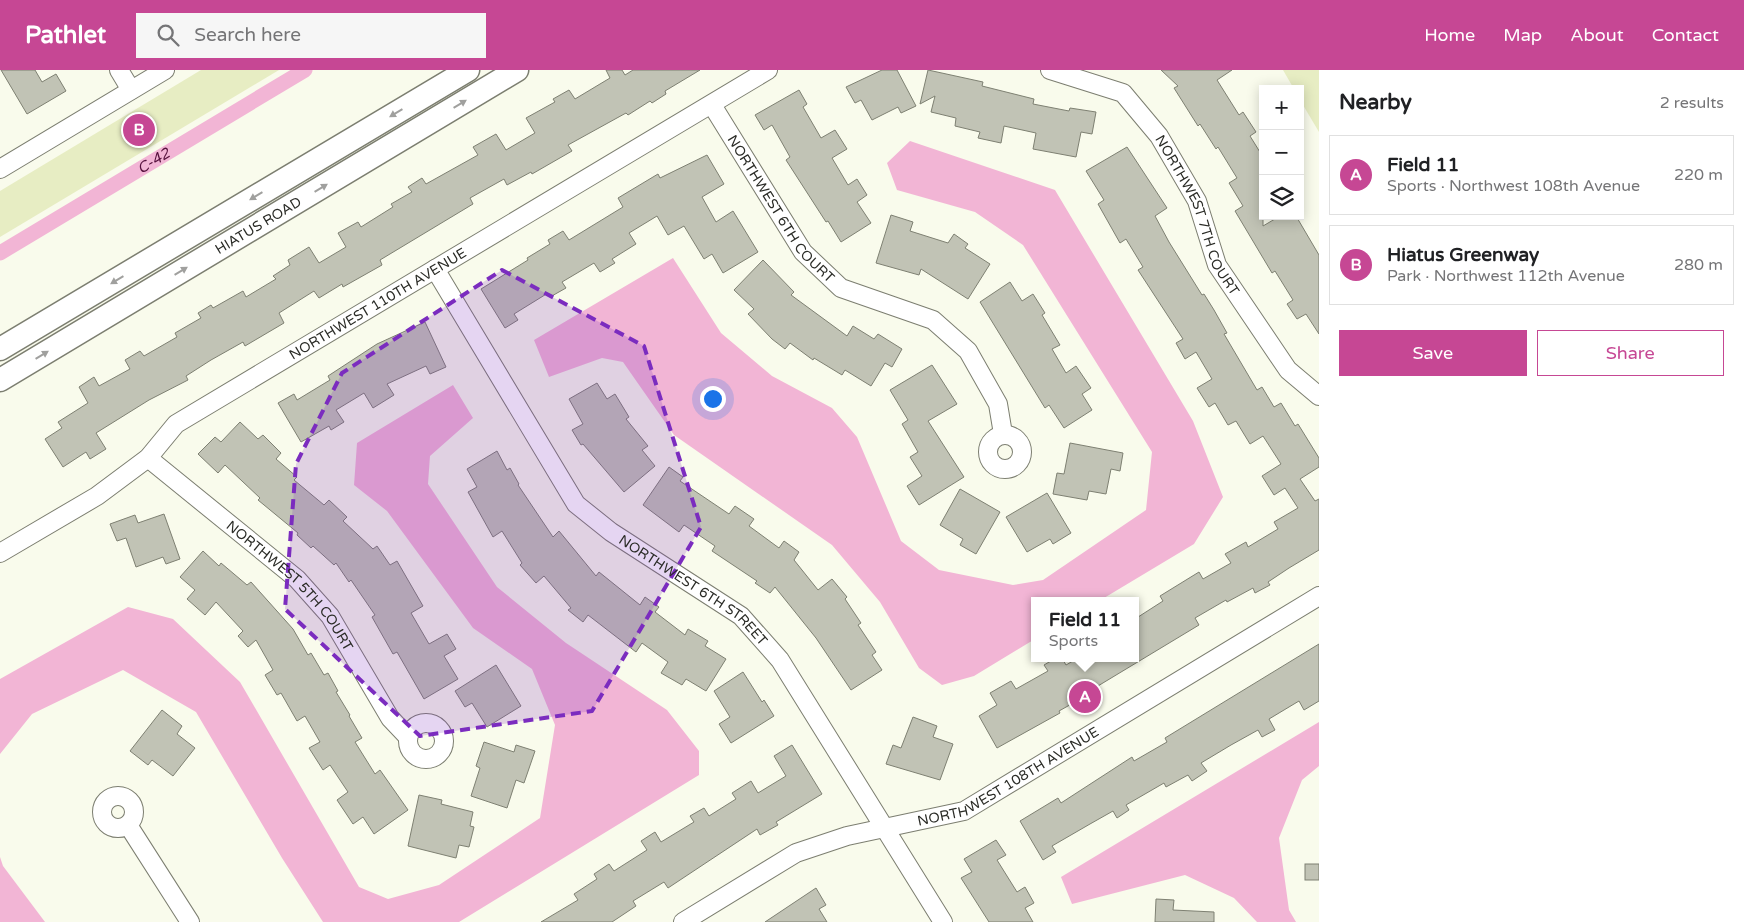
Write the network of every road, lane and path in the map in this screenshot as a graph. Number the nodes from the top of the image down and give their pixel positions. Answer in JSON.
{"nodes":[{"id":1,"x":119,"y":70,"type":"edge"},
{"id":2,"x":165,"y":70,"type":"edge"},
{"id":3,"x":468,"y":70,"type":"edge"},
{"id":4,"x":517,"y":70,"type":"edge"},
{"id":5,"x":768,"y":70,"type":"edge"},
{"id":6,"x":1050,"y":70,"type":"edge"},
{"id":7,"x":131,"y":90,"type":"junction"},
{"id":8,"x":712,"y":105,"type":"junction"},
{"id":9,"x":0,"y":169,"type":"edge"},
{"id":10,"x":434,"y":269,"type":"junction"},
{"id":11,"x":59,"y":314,"type":"junction"},
{"id":12,"x":72,"y":336,"type":"junction"},
{"id":13,"x":0,"y":349,"type":"edge"},
{"id":14,"x":0,"y":380,"type":"edge"},
{"id":15,"x":1319,"y":396,"type":"edge"},
{"id":16,"x":1003,"y":434,"type":"dead end"},
{"id":17,"x":148,"y":458,"type":"junction"},
{"id":18,"x":0,"y":554,"type":"edge"},
{"id":19,"x":1319,"y":596,"type":"edge"},
{"id":20,"x":408,"y":737,"type":"dead end"},
{"id":21,"x":128,"y":825,"type":"dead end"},
{"id":22,"x":886,"y":828,"type":"junction"},
{"id":23,"x":190,"y":922,"type":"edge"},
{"id":24,"x":684,"y":922,"type":"edge"},
{"id":25,"x":943,"y":922,"type":"edge"}],
"edges":[{"from":1,"to":7,"type":"street"},
{"from":2,"to":7,"type":"street"},
{"from":3,"to":11,"type":"main road","name":"HIATUS ROAD","one_way":true},
{"from":12,"to":4,"type":"main road","name":"HIATUS ROAD","one_way":true},
{"from":5,"to":8,"type":"street","name":"NORTHWEST 110TH AVENUE"},
{"from":6,"to":15,"type":"street","name":"NORTHWEST 7TH COURT"},
{"from":7,"to":9,"type":"street"},
{"from":8,"to":10,"type":"street","name":"NORTHWEST 110TH AVENUE"},
{"from":8,"to":16,"type":"street","name":"NORTHWEST 6TH COURT"},
{"from":10,"to":17,"type":"street","name":"NORTHWEST 110TH AVENUE"},
{"from":10,"to":22,"type":"street","name":"NORTHWEST 6TH STREET"},
{"from":11,"to":12,"type":"main road"},
{"from":11,"to":13,"type":"main road","name":"HIATUS ROAD"},
{"from":14,"to":12,"type":"main road","name":"HIATUS ROAD","one_way":true},
{"from":17,"to":18,"type":"street","name":"NORTHWEST 110TH AVENUE"},
{"from":17,"to":20,"type":"street","name":"NORTHWEST 5TH COURT"},
{"from":19,"to":22,"type":"street","name":"NORTHWEST 108TH AVENUE"},
{"from":21,"to":23,"type":"street"},
{"from":22,"to":24,"type":"street","name":"NORTHWEST 108TH AVENUE"},
{"from":22,"to":25,"type":"street","name":"NORTHWEST 6TH STREET"}]}
